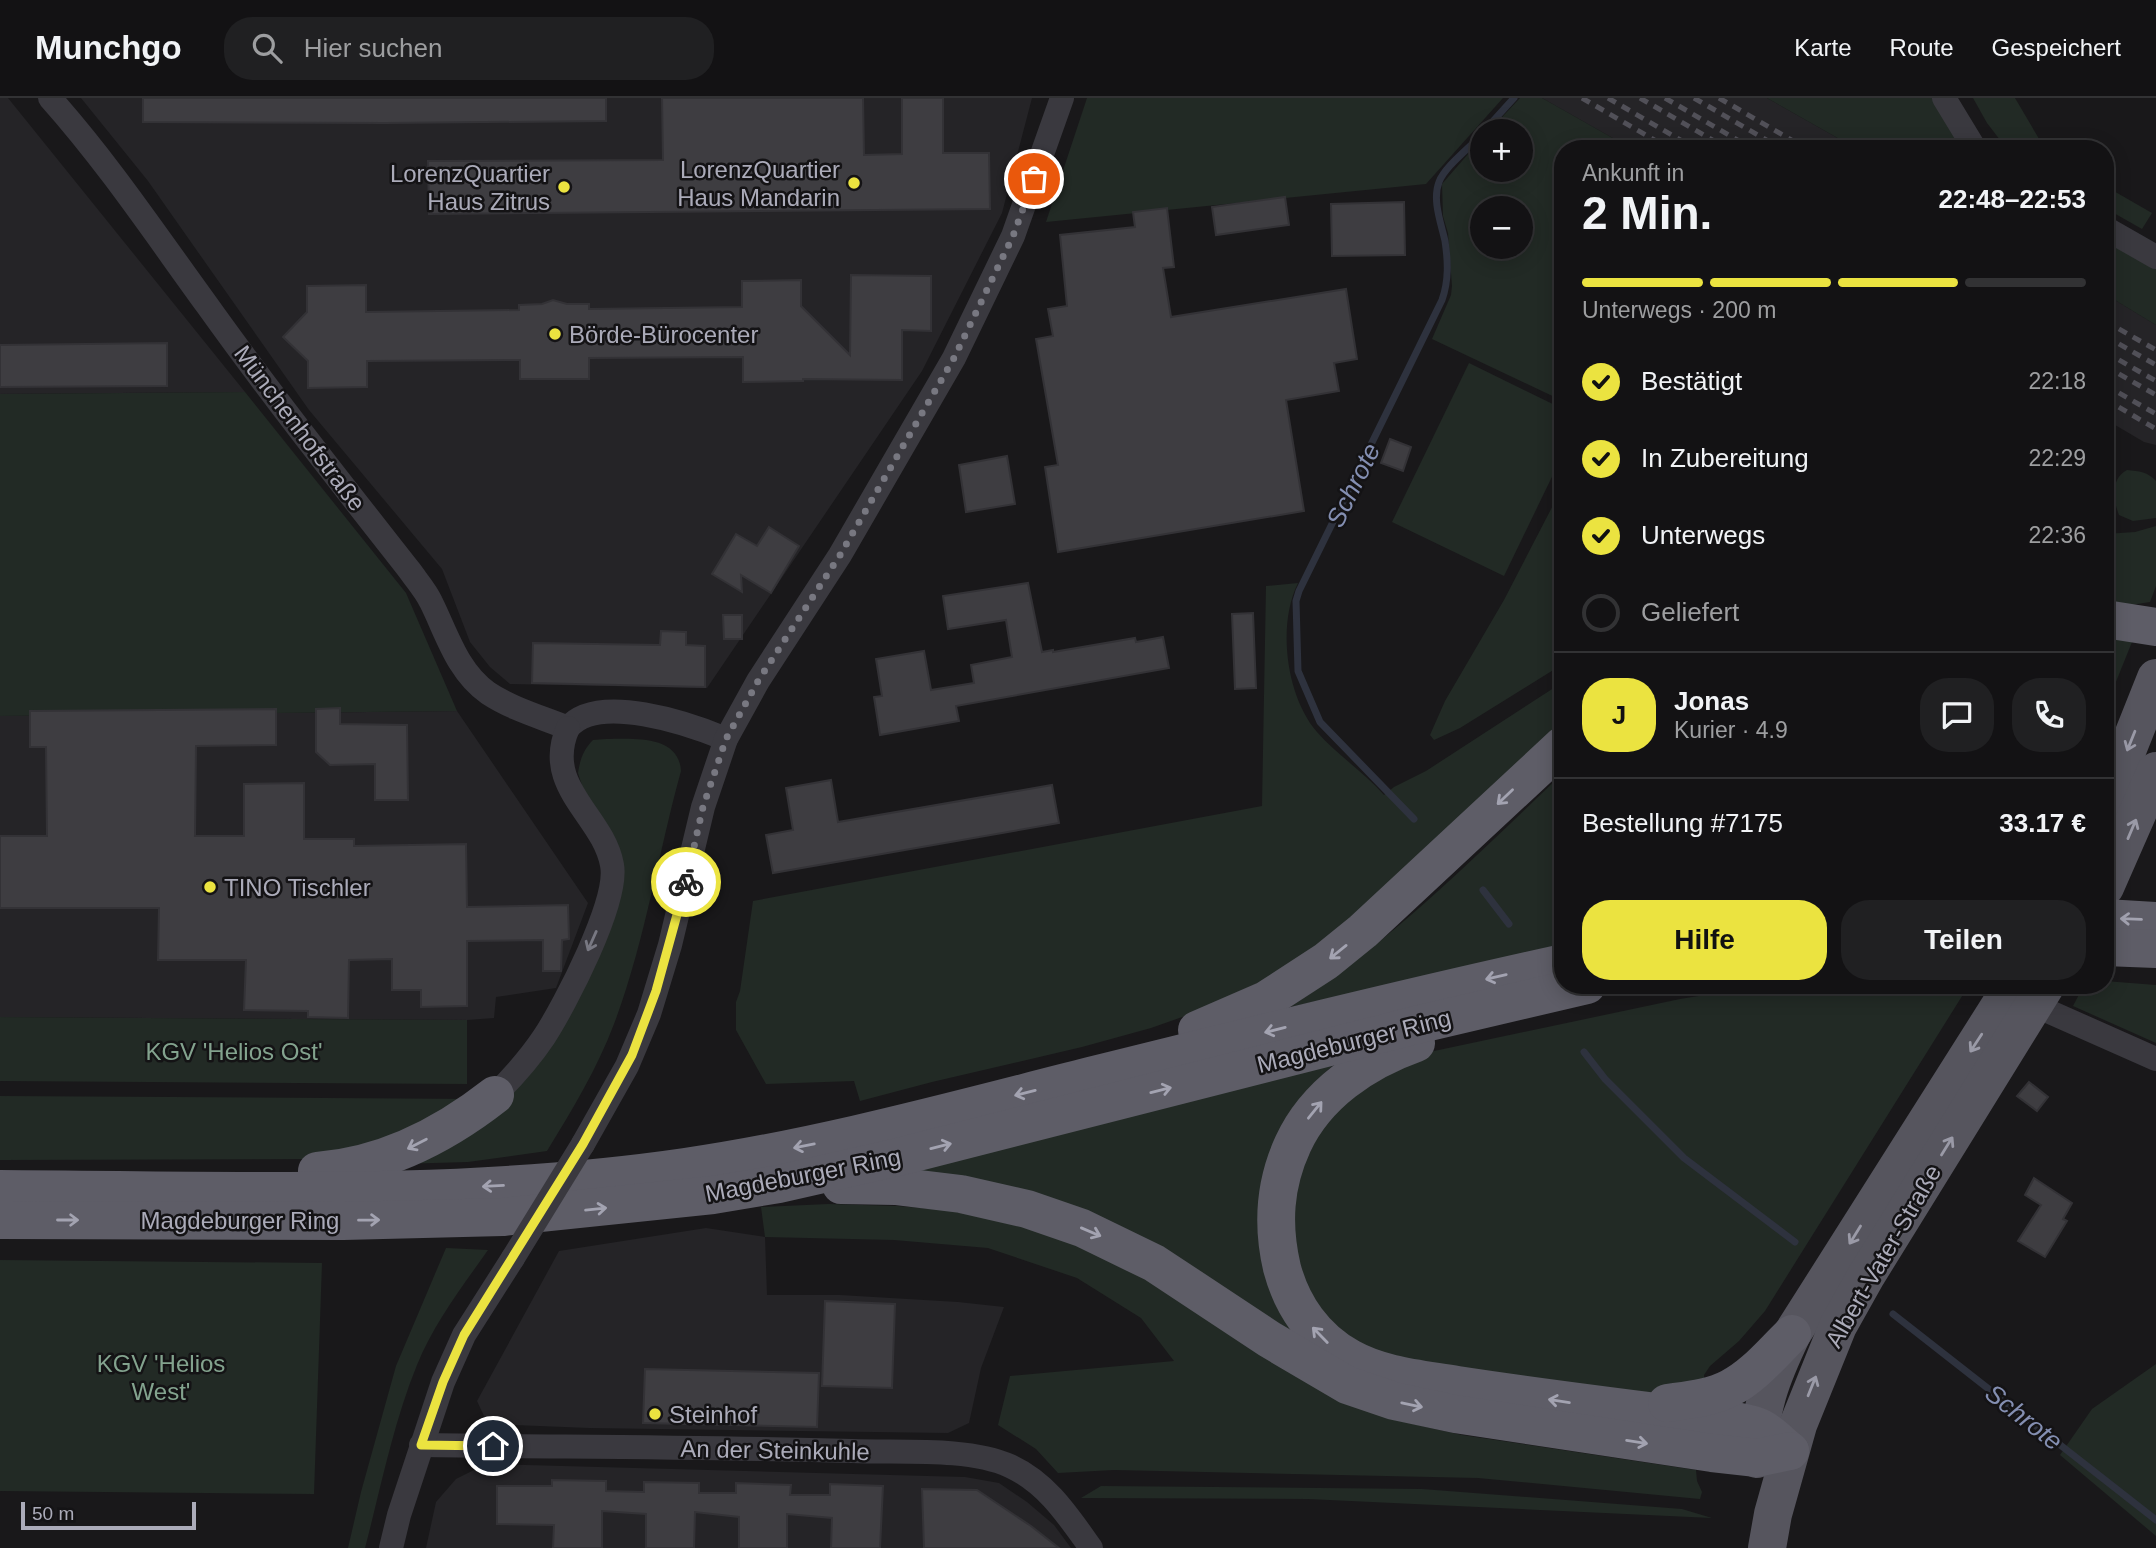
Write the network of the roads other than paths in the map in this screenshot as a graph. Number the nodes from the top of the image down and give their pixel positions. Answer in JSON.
{"nodes":[{"id":1,"x":50,"y":98,"type":"edge"},
{"id":2,"x":1062,"y":98,"type":"edge"},
{"id":3,"x":1944,"y":98,"type":"edge"},
{"id":4,"x":1970,"y":140,"type":"edge"},
{"id":5,"x":2114,"y":233,"type":"edge"},
{"id":6,"x":2156,"y":257,"type":"edge"},
{"id":7,"x":2114,"y":620,"type":"edge"},
{"id":8,"x":2156,"y":627,"type":"edge"},
{"id":9,"x":2156,"y":678,"type":"edge"},
{"id":10,"x":568,"y":728,"type":"junction"},
{"id":11,"x":726,"y":739,"type":"junction"},
{"id":12,"x":1554,"y":754,"type":"edge"},
{"id":13,"x":2156,"y":771,"type":"edge"},
{"id":14,"x":2114,"y":783,"type":"edge"},
{"id":15,"x":2114,"y":867,"type":"edge"},
{"id":16,"x":2114,"y":922,"type":"edge"},
{"id":17,"x":2152,"y":939,"type":"edge"},
{"id":18,"x":2114,"y":945,"type":"edge"},
{"id":19,"x":1554,"y":980,"type":"edge"},
{"id":20,"x":1554,"y":984,"type":"edge"},
{"id":21,"x":1554,"y":986,"type":"edge"},
{"id":22,"x":2030,"y":994,"type":"edge"},
{"id":23,"x":2030,"y":994,"type":"edge"},
{"id":24,"x":2035,"y":994,"type":"edge"},
{"id":25,"x":2156,"y":1059,"type":"edge"},
{"id":26,"x":1091,"y":1076,"type":"junction"},
{"id":27,"x":495,"y":1095,"type":"joint"},
{"id":28,"x":779,"y":1184,"type":"junction"},
{"id":29,"x":0,"y":1189,"type":"edge"},
{"id":30,"x":139,"y":1190,"type":"junction"},
{"id":31,"x":0,"y":1220,"type":"edge"},
{"id":32,"x":1792,"y":1334,"type":"junction"},
{"id":33,"x":1626,"y":1408,"type":"junction"},
{"id":34,"x":421,"y":1445,"type":"junction"},
{"id":35,"x":1769,"y":1445,"type":"junction"},
{"id":36,"x":391,"y":1548,"type":"edge"},
{"id":37,"x":1091,"y":1548,"type":"edge"},
{"id":38,"x":1751,"y":1548,"type":"edge"},
{"id":39,"x":1767,"y":1548,"type":"edge"}],
"edges":[{"from":1,"to":10,"type":"street","name":"Münchenhofstraße"},
{"from":2,"to":11,"type":"street"},
{"from":3,"to":4,"type":"street"},
{"from":5,"to":6,"type":"street"},
{"from":7,"to":8,"type":"highway"},
{"from":9,"to":14,"type":"main road","one_way":true},
{"from":10,"to":11,"type":"street"},
{"from":10,"to":27,"type":"street","one_way":true},
{"from":11,"to":34,"type":"street","bridge":true},
{"from":12,"to":26,"type":"highway","one_way":true},
{"from":15,"to":13,"type":"main road","one_way":true},
{"from":17,"to":16,"type":"highway","one_way":true},
{"from":17,"to":18,"type":"highway"},
{"from":19,"to":26,"type":"highway","name":"Magdeburger Ring","one_way":true},
{"from":28,"to":20,"type":"highway","name":"Magdeburger Ring","one_way":true},
{"from":33,"to":21,"type":"highway","one_way":true},
{"from":22,"to":32,"type":"main road","name":"Albert-Vater-Straße","one_way":true},
{"from":35,"to":23,"type":"main road","name":"Albert-Vater-Straße","one_way":true},
{"from":24,"to":25,"type":"street"},
{"from":26,"to":30,"type":"highway","name":"Magdeburger Ring","one_way":true},
{"from":27,"to":30,"type":"highway","one_way":true},
{"from":31,"to":28,"type":"highway","name":"Magdeburger Ring","one_way":true},
{"from":28,"to":35,"type":"highway","one_way":true},
{"from":29,"to":30,"type":"highway","name":"Magdeburger Ring"},
{"from":32,"to":33,"type":"highway"},
{"from":32,"to":35,"type":"main road","name":"Albert-Vater-Straße"},
{"from":33,"to":35,"type":"highway"},
{"from":34,"to":36,"type":"street"},
{"from":34,"to":37,"type":"street","name":"An der Steinkuhle"},
{"from":35,"to":38,"type":"main road","name":"Albert-Vater-Straße"},
{"from":35,"to":39,"type":"main road","name":"Albert-Vater-Straße"}]}
